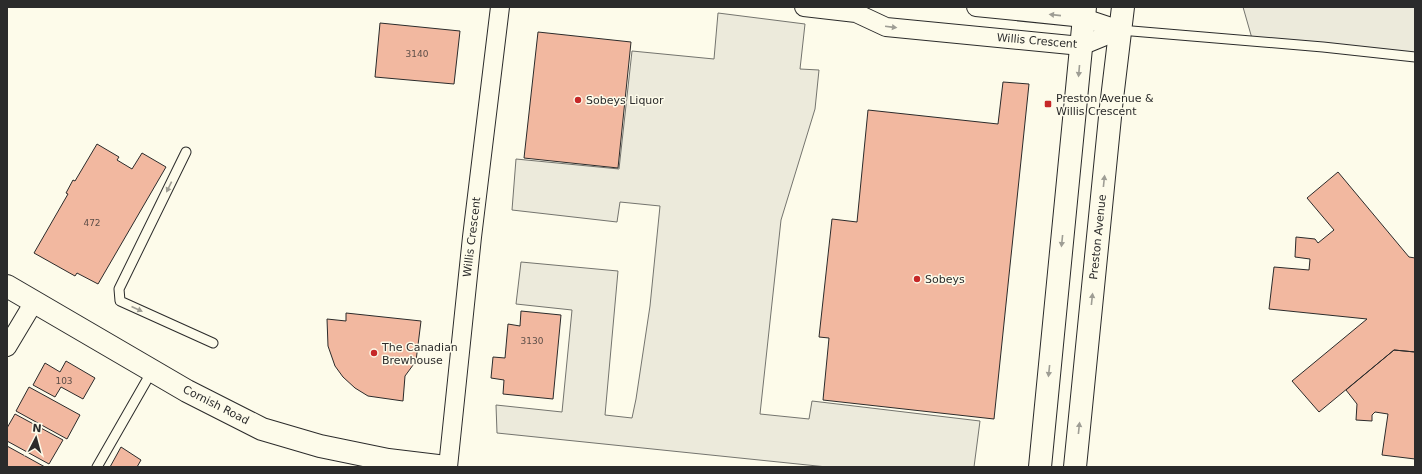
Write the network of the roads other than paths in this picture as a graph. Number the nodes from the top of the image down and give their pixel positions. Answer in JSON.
{"nodes":[{"id":1,"x":500,"y":7,"type":"edge"},
{"id":2,"x":804,"y":7,"type":"edge"},
{"id":3,"x":976,"y":7,"type":"edge"},
{"id":4,"x":1123,"y":7,"type":"edge"},
{"id":5,"x":863,"y":10,"type":"edge"},
{"id":6,"x":1084,"y":12,"type":"edge"},
{"id":7,"x":1120,"y":30,"type":"junction"},
{"id":8,"x":1081,"y":46,"type":"junction"},
{"id":9,"x":1415,"y":57,"type":"edge"},
{"id":10,"x":186,"y":152,"type":"dead end"},
{"id":11,"x":7,"y":286,"type":"edge"},
{"id":12,"x":34,"y":302,"type":"junction"},
{"id":13,"x":213,"y":343,"type":"dead end"},
{"id":14,"x":7,"y":348,"type":"edge"},
{"id":15,"x":152,"y":371,"type":"junction"},
{"id":16,"x":97,"y":467,"type":"edge"},
{"id":17,"x":447,"y":467,"type":"edge"},
{"id":18,"x":1040,"y":467,"type":"edge"},
{"id":19,"x":1074,"y":467,"type":"edge"}],
"edges":[{"from":1,"to":17,"type":"street","name":"Willis Crescent"},
{"from":2,"to":5,"type":"street","name":"Willis Crescent"},
{"from":6,"to":3,"type":"street","one_way":true},
{"from":4,"to":7,"type":"main road","name":"Preston Avenue"},
{"from":5,"to":8,"type":"street","name":"Willis Crescent","one_way":true},
{"from":6,"to":7,"type":"street"},
{"from":6,"to":8,"type":"main road"},
{"from":7,"to":8,"type":"street","name":"Willis Crescent"},
{"from":7,"to":9,"type":"lane"},
{"from":19,"to":7,"type":"main road","name":"Preston Avenue","one_way":true},
{"from":8,"to":18,"type":"main road","one_way":true},
{"from":10,"to":13,"type":"lane","one_way":true},
{"from":11,"to":12,"type":"main road","name":"Cornish Road"},
{"from":12,"to":14,"type":"street"},
{"from":12,"to":15,"type":"main road","name":"Cornish Road"},
{"from":15,"to":16,"type":"lane"},
{"from":15,"to":17,"type":"main road","name":"Cornish Road"}]}
